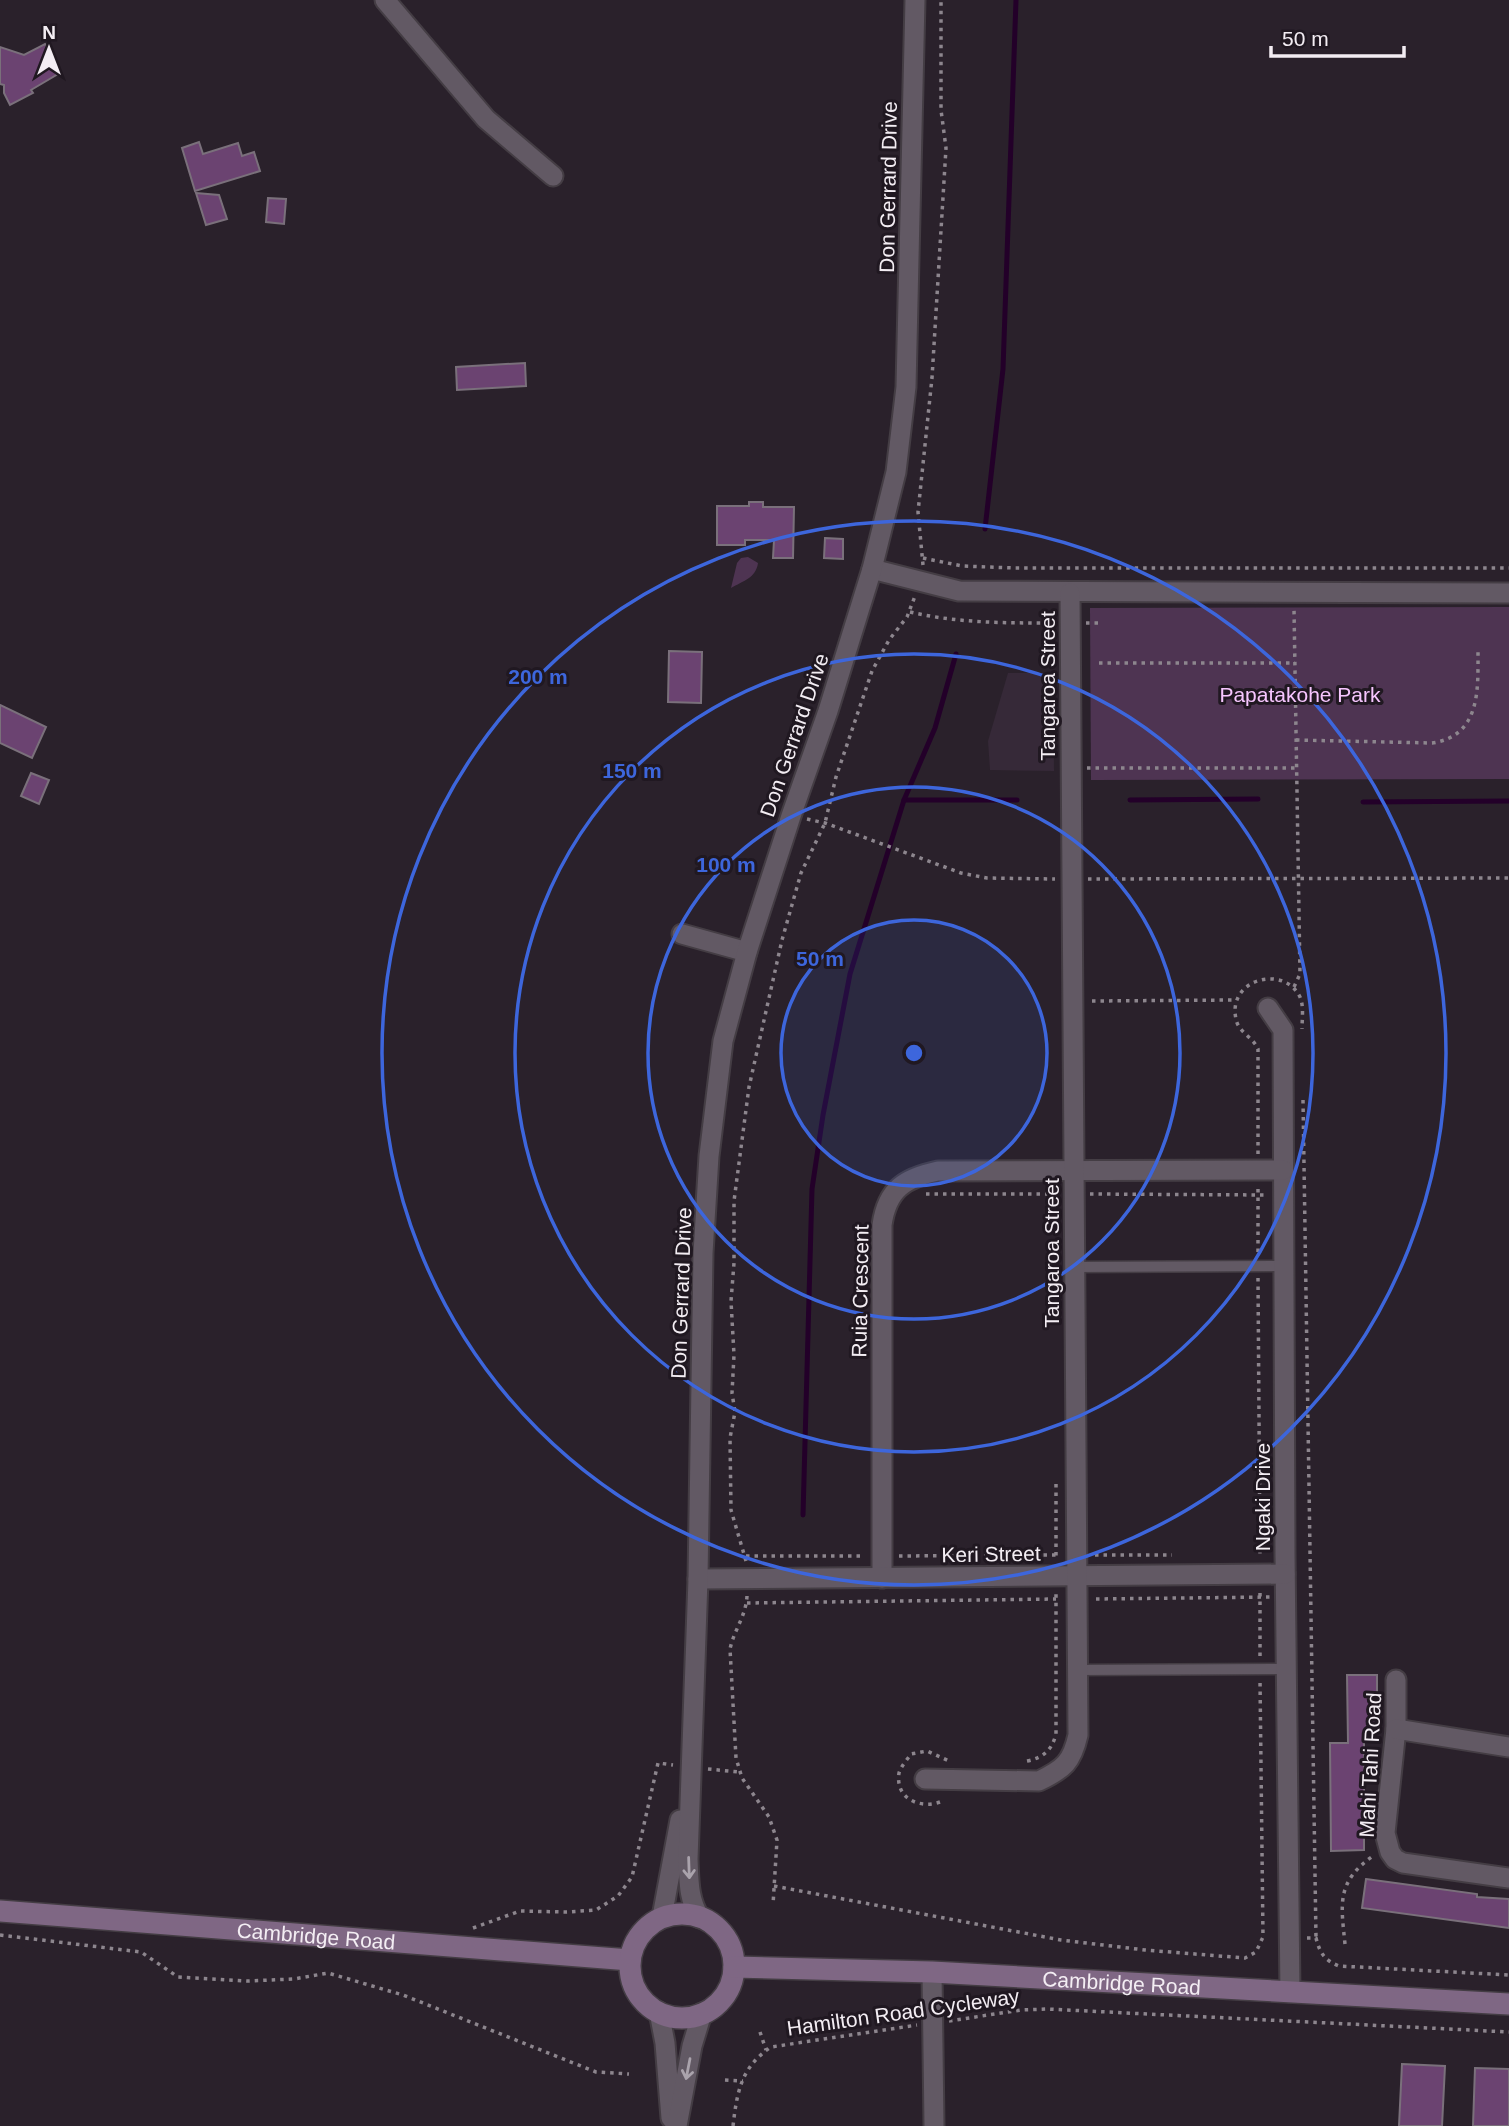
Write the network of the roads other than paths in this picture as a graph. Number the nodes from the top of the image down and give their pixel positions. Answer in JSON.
{"nodes":[{"id":1,"x":385,"y":0,"type":"edge"},
{"id":2,"x":915,"y":0,"type":"edge"},
{"id":3,"x":553,"y":176,"type":"dead end"},
{"id":4,"x":872,"y":569,"type":"junction"},
{"id":5,"x":1063,"y":593,"type":"junction"},
{"id":6,"x":1509,"y":593,"type":"edge"},
{"id":7,"x":682,"y":934,"type":"dead end"},
{"id":8,"x":747,"y":952,"type":"junction"},
{"id":9,"x":1268,"y":1007,"type":"dead end"},
{"id":10,"x":1283,"y":1170,"type":"junction"},
{"id":11,"x":1065,"y":1172,"type":"junction"},
{"id":12,"x":1283,"y":1266,"type":"junction"},
{"id":13,"x":1074,"y":1267,"type":"junction"},
{"id":14,"x":1285,"y":1574,"type":"junction"},
{"id":15,"x":1077,"y":1576,"type":"junction"},
{"id":16,"x":882,"y":1578,"type":"junction"},
{"id":17,"x":698,"y":1580,"type":"junction"},
{"id":18,"x":1287,"y":1669,"type":"junction"},
{"id":19,"x":1077,"y":1670,"type":"junction"},
{"id":20,"x":1396,"y":1680,"type":"dead end"},
{"id":21,"x":1396,"y":1729,"type":"junction"},
{"id":22,"x":1509,"y":1747,"type":"edge"},
{"id":23,"x":690,"y":1775,"type":"junction"},
{"id":24,"x":925,"y":1779,"type":"dead end"},
{"id":25,"x":1509,"y":1878,"type":"edge"},
{"id":26,"x":0,"y":1911,"type":"edge"},
{"id":27,"x":662,"y":1917,"type":"junction"},
{"id":28,"x":700,"y":1918,"type":"junction"},
{"id":29,"x":630,"y":1960,"type":"junction"},
{"id":30,"x":734,"y":1968,"type":"junction"},
{"id":31,"x":932,"y":1972,"type":"junction"},
{"id":32,"x":1290,"y":1992,"type":"junction"},
{"id":33,"x":1509,"y":2004,"type":"edge"},
{"id":34,"x":659,"y":2012,"type":"junction"},
{"id":35,"x":702,"y":2013,"type":"junction"},
{"id":36,"x":675,"y":2126,"type":"edge"},
{"id":37,"x":934,"y":2126,"type":"edge"}],
"edges":[{"from":1,"to":3,"type":"street"},
{"from":2,"to":4,"type":"street","name":"Don Gerrard Drive"},
{"from":4,"to":5,"type":"street"},
{"from":4,"to":8,"type":"street","name":"Don Gerrard Drive"},
{"from":5,"to":6,"type":"street"},
{"from":5,"to":11,"type":"street","name":"Tangaroa Street"},
{"from":7,"to":8,"type":"street"},
{"from":8,"to":17,"type":"street","name":"Don Gerrard Drive"},
{"from":9,"to":10,"type":"street","name":"Ngaki Drive"},
{"from":10,"to":11,"type":"street"},
{"from":10,"to":12,"type":"street","name":"Ngaki Drive"},
{"from":11,"to":13,"type":"street","name":"Tangaroa Street"},
{"from":11,"to":16,"type":"street","name":"Ruia Crescent"},
{"from":12,"to":13,"type":"lane"},
{"from":12,"to":14,"type":"street","name":"Ngaki Drive"},
{"from":13,"to":15,"type":"street","name":"Tangaroa Street"},
{"from":14,"to":15,"type":"street","name":"Keri Street"},
{"from":14,"to":18,"type":"street","name":"Ngaki Drive"},
{"from":15,"to":16,"type":"street","name":"Keri Street"},
{"from":15,"to":19,"type":"street","name":"Tangaroa Street"},
{"from":16,"to":17,"type":"street","name":"Keri Street"},
{"from":17,"to":23,"type":"street","name":"Don Gerrard Drive"},
{"from":18,"to":19,"type":"lane"},
{"from":18,"to":32,"type":"street","name":"Ngaki Drive"},
{"from":19,"to":24,"type":"street","name":"Tangaroa Street"},
{"from":20,"to":21,"type":"street","name":"Mahi Tahi Road"},
{"from":21,"to":22,"type":"street"},
{"from":21,"to":25,"type":"street","name":"Mahi Tahi Road"},
{"from":23,"to":27,"type":"street","name":"Don Gerrard Drive"},
{"from":23,"to":28,"type":"street","name":"Don Gerrard Drive","one_way":true},
{"from":26,"to":29,"type":"main road","name":"Cambridge Road"},
{"from":27,"to":28,"type":"main road"},
{"from":27,"to":29,"type":"main road"},
{"from":28,"to":30,"type":"main road"},
{"from":29,"to":34,"type":"main road"},
{"from":30,"to":31,"type":"main road","name":"Cambridge Road"},
{"from":30,"to":35,"type":"main road"},
{"from":31,"to":32,"type":"main road","name":"Cambridge Road"},
{"from":31,"to":37,"type":"street"},
{"from":32,"to":33,"type":"main road","name":"Cambridge Road"},
{"from":34,"to":35,"type":"main road"},
{"from":34,"to":36,"type":"street"},
{"from":35,"to":36,"type":"street","one_way":true}]}
